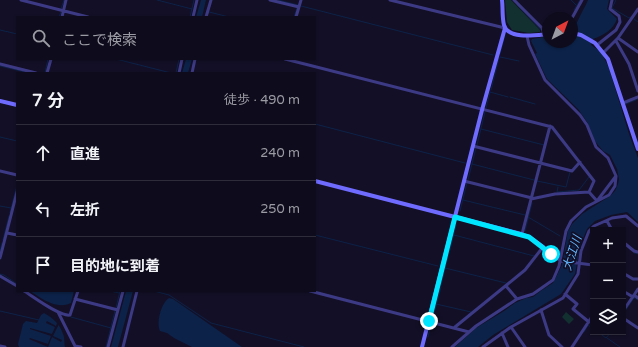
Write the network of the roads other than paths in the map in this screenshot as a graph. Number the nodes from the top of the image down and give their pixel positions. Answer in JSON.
{"nodes":[{"id":1,"x":21,"y":0,"type":"edge"},
{"id":2,"x":66,"y":0,"type":"edge"},
{"id":3,"x":197,"y":0,"type":"edge"},
{"id":4,"x":211,"y":0,"type":"edge"},
{"id":5,"x":270,"y":0,"type":"edge"},
{"id":6,"x":301,"y":0,"type":"edge"},
{"id":7,"x":392,"y":0,"type":"edge"},
{"id":8,"x":502,"y":0,"type":"edge"},
{"id":9,"x":514,"y":0,"type":"edge"},
{"id":10,"x":582,"y":0,"type":"edge"},
{"id":11,"x":612,"y":0,"type":"edge"},
{"id":12,"x":299,"y":7,"type":"junction"},
{"id":13,"x":638,"y":9,"type":"edge"},
{"id":14,"x":63,"y":11,"type":"junction"},
{"id":15,"x":575,"y":12,"type":"edge"},
{"id":16,"x":62,"y":16,"type":"edge"},
{"id":17,"x":84,"y":16,"type":"edge"},
{"id":18,"x":193,"y":16,"type":"edge"},
{"id":19,"x":206,"y":16,"type":"edge"},
{"id":20,"x":296,"y":16,"type":"edge"},
{"id":21,"x":505,"y":28,"type":"junction"},
{"id":22,"x":542,"y":28,"type":"edge"},
{"id":23,"x":542,"y":34,"type":"edge"},
{"id":24,"x":578,"y":34,"type":"edge"},
{"id":25,"x":527,"y":36,"type":"junction"},
{"id":26,"x":617,"y":40,"type":"junction"},
{"id":27,"x":596,"y":44,"type":"junction"},
{"id":28,"x":638,"y":52,"type":"edge"},
{"id":29,"x":604,"y":53,"type":"junction"},
{"id":30,"x":51,"y":60,"type":"edge"},
{"id":31,"x":182,"y":60,"type":"edge"},
{"id":32,"x":195,"y":60,"type":"edge"},
{"id":33,"x":290,"y":60,"type":"edge"},
{"id":34,"x":0,"y":64,"type":"edge"},
{"id":35,"x":32,"y":72,"type":"edge"},
{"id":36,"x":47,"y":72,"type":"edge"},
{"id":37,"x":179,"y":72,"type":"edge"},
{"id":38,"x":192,"y":72,"type":"edge"},
{"id":39,"x":638,"y":91,"type":"edge"},
{"id":40,"x":638,"y":97,"type":"edge"},
{"id":41,"x":0,"y":101,"type":"edge"},
{"id":42,"x":623,"y":103,"type":"junction"},
{"id":43,"x":16,"y":105,"type":"edge"},
{"id":44,"x":482,"y":110,"type":"junction"},
{"id":45,"x":550,"y":126,"type":"junction"},
{"id":46,"x":473,"y":146,"type":"junction"},
{"id":47,"x":638,"y":149,"type":"edge"},
{"id":48,"x":580,"y":162,"type":"junction"},
{"id":49,"x":540,"y":163,"type":"junction"},
{"id":50,"x":0,"y":171,"type":"edge"},
{"id":51,"x":16,"y":175,"type":"edge"},
{"id":52,"x":316,"y":181,"type":"edge"},
{"id":53,"x":464,"y":181,"type":"junction"},
{"id":54,"x":589,"y":192,"type":"junction"},
{"id":55,"x":16,"y":196,"type":"edge"},
{"id":56,"x":532,"y":198,"type":"junction"},
{"id":57,"x":597,"y":201,"type":"junction"},
{"id":58,"x":455,"y":217,"type":"junction"},
{"id":59,"x":607,"y":221,"type":"junction"},
{"id":60,"x":638,"y":226,"type":"edge"},
{"id":61,"x":610,"y":227,"type":"edge"},
{"id":62,"x":7,"y":233,"type":"junction"},
{"id":63,"x":522,"y":234,"type":"junction"},
{"id":64,"x":16,"y":235,"type":"edge"},
{"id":65,"x":0,"y":241,"type":"edge"},
{"id":66,"x":4,"y":242,"type":"junction"},
{"id":67,"x":626,"y":244,"type":"edge"},
{"id":68,"x":543,"y":247,"type":"junction"},
{"id":69,"x":638,"y":247,"type":"edge"},
{"id":70,"x":636,"y":252,"type":"edge"},
{"id":71,"x":0,"y":258,"type":"edge"},
{"id":72,"x":561,"y":261,"type":"junction"},
{"id":73,"x":579,"y":263,"type":"junction"},
{"id":74,"x":590,"y":265,"type":"edge"},
{"id":75,"x":0,"y":276,"type":"edge"},
{"id":76,"x":626,"y":276,"type":"edge"},
{"id":77,"x":633,"y":279,"type":"junction"},
{"id":78,"x":638,"y":279,"type":"edge"},
{"id":79,"x":638,"y":282,"type":"edge"},
{"id":80,"x":16,"y":285,"type":"edge"},
{"id":81,"x":506,"y":286,"type":"junction"},
{"id":82,"x":638,"y":289,"type":"edge"},
{"id":83,"x":26,"y":292,"type":"edge"},
{"id":84,"x":78,"y":292,"type":"edge"},
{"id":85,"x":123,"y":292,"type":"edge"},
{"id":86,"x":137,"y":292,"type":"edge"},
{"id":87,"x":314,"y":292,"type":"edge"},
{"id":88,"x":626,"y":292,"type":"edge"},
{"id":89,"x":565,"y":294,"type":"junction"},
{"id":90,"x":633,"y":296,"type":"junction"},
{"id":91,"x":638,"y":298,"type":"edge"},
{"id":92,"x":75,"y":299,"type":"junction"},
{"id":93,"x":517,"y":299,"type":"junction"},
{"id":94,"x":626,"y":306,"type":"edge"},
{"id":95,"x":118,"y":310,"type":"junction"},
{"id":96,"x":541,"y":310,"type":"junction"},
{"id":97,"x":58,"y":312,"type":"junction"},
{"id":98,"x":590,"y":319,"type":"edge"},
{"id":99,"x":626,"y":320,"type":"edge"},
{"id":100,"x":429,"y":321,"type":"junction"},
{"id":101,"x":588,"y":322,"type":"junction"},
{"id":102,"x":455,"y":327,"type":"junction"},
{"id":103,"x":511,"y":327,"type":"junction"},
{"id":104,"x":638,"y":328,"type":"edge"},
{"id":105,"x":469,"y":332,"type":"junction"},
{"id":106,"x":502,"y":334,"type":"junction"},
{"id":107,"x":0,"y":346,"type":"edge"},
{"id":108,"x":75,"y":346,"type":"edge"},
{"id":109,"x":6,"y":347,"type":"edge"},
{"id":110,"x":81,"y":347,"type":"edge"},
{"id":111,"x":108,"y":347,"type":"edge"},
{"id":112,"x":123,"y":347,"type":"edge"},
{"id":113,"x":422,"y":347,"type":"edge"},
{"id":114,"x":452,"y":347,"type":"edge"},
{"id":115,"x":483,"y":347,"type":"edge"},
{"id":116,"x":508,"y":347,"type":"edge"},
{"id":117,"x":525,"y":347,"type":"edge"},
{"id":118,"x":562,"y":347,"type":"edge"},
{"id":119,"x":572,"y":347,"type":"edge"}],
"edges":[{"from":1,"to":14,"type":"street"},
{"from":2,"to":14,"type":"street"},
{"from":3,"to":18,"type":"street"},
{"from":4,"to":19,"type":"street"},
{"from":5,"to":12,"type":"street"},
{"from":6,"to":12,"type":"street"},
{"from":7,"to":21,"type":"street"},
{"from":8,"to":21,"type":"street"},
{"from":9,"to":22,"type":"street"},
{"from":10,"to":15,"type":"street"},
{"from":11,"to":27,"type":"street"},
{"from":12,"to":20,"type":"street"},
{"from":13,"to":26,"type":"street"},
{"from":14,"to":16,"type":"street"},
{"from":14,"to":17,"type":"street"},
{"from":21,"to":25,"type":"street"},
{"from":21,"to":44,"type":"street"},
{"from":23,"to":25,"type":"street"},
{"from":24,"to":27,"type":"street"},
{"from":25,"to":57,"type":"street"},
{"from":26,"to":28,"type":"street"},
{"from":26,"to":29,"type":"street"},
{"from":26,"to":39,"type":"street"},
{"from":27,"to":29,"type":"street"},
{"from":29,"to":42,"type":"street"},
{"from":30,"to":36,"type":"street"},
{"from":31,"to":37,"type":"street"},
{"from":32,"to":38,"type":"street"},
{"from":33,"to":44,"type":"street"},
{"from":34,"to":35,"type":"street"},
{"from":40,"to":42,"type":"street"},
{"from":41,"to":43,"type":"street"},
{"from":42,"to":47,"type":"street"},
{"from":44,"to":45,"type":"street"},
{"from":44,"to":46,"type":"street"},
{"from":45,"to":48,"type":"street"},
{"from":45,"to":49,"type":"street"},
{"from":46,"to":49,"type":"street"},
{"from":46,"to":53,"type":"street"},
{"from":48,"to":49,"type":"street"},
{"from":48,"to":54,"type":"street"},
{"from":49,"to":56,"type":"street"},
{"from":50,"to":51,"type":"street"},
{"from":52,"to":58,"type":"street"},
{"from":53,"to":56,"type":"street"},
{"from":53,"to":58,"type":"street"},
{"from":54,"to":56,"type":"street"},
{"from":54,"to":57,"type":"street"},
{"from":55,"to":62,"type":"street"},
{"from":56,"to":63,"type":"street"},
{"from":57,"to":72,"type":"street"},
{"from":58,"to":63,"type":"street"},
{"from":58,"to":100,"type":"street"},
{"from":59,"to":60,"type":"street"},
{"from":59,"to":61,"type":"street"},
{"from":59,"to":73,"type":"street"},
{"from":62,"to":64,"type":"street"},
{"from":62,"to":66,"type":"street"},
{"from":63,"to":68,"type":"street"},
{"from":65,"to":66,"type":"street"},
{"from":66,"to":71,"type":"street"},
{"from":67,"to":70,"type":"street"},
{"from":68,"to":72,"type":"street"},
{"from":68,"to":81,"type":"street"},
{"from":69,"to":70,"type":"street"},
{"from":72,"to":73,"type":"street"},
{"from":72,"to":93,"type":"street"},
{"from":73,"to":74,"type":"street"},
{"from":73,"to":89,"type":"street"},
{"from":75,"to":80,"type":"street"},
{"from":76,"to":77,"type":"street"},
{"from":77,"to":78,"type":"street"},
{"from":77,"to":79,"type":"street"},
{"from":81,"to":93,"type":"street"},
{"from":81,"to":102,"type":"street"},
{"from":82,"to":90,"type":"street"},
{"from":83,"to":97,"type":"street"},
{"from":84,"to":92,"type":"street"},
{"from":85,"to":95,"type":"street"},
{"from":86,"to":112,"type":"street"},
{"from":87,"to":100,"type":"street"},
{"from":88,"to":90,"type":"street"},
{"from":89,"to":96,"type":"street"},
{"from":89,"to":101,"type":"street"},
{"from":90,"to":91,"type":"street"},
{"from":90,"to":94,"type":"street"},
{"from":92,"to":95,"type":"street"},
{"from":92,"to":97,"type":"street"},
{"from":93,"to":105,"type":"street"},
{"from":95,"to":111,"type":"street"},
{"from":96,"to":103,"type":"street"},
{"from":96,"to":118,"type":"street"},
{"from":97,"to":108,"type":"street"},
{"from":98,"to":101,"type":"street"},
{"from":99,"to":104,"type":"street"},
{"from":100,"to":102,"type":"street"},
{"from":100,"to":113,"type":"street"},
{"from":101,"to":119,"type":"street"},
{"from":102,"to":105,"type":"street"},
{"from":103,"to":106,"type":"street"},
{"from":103,"to":117,"type":"street"},
{"from":105,"to":114,"type":"street"},
{"from":106,"to":115,"type":"street"},
{"from":106,"to":116,"type":"street"},
{"from":107,"to":109,"type":"street"},
{"from":108,"to":110,"type":"street"}]}
